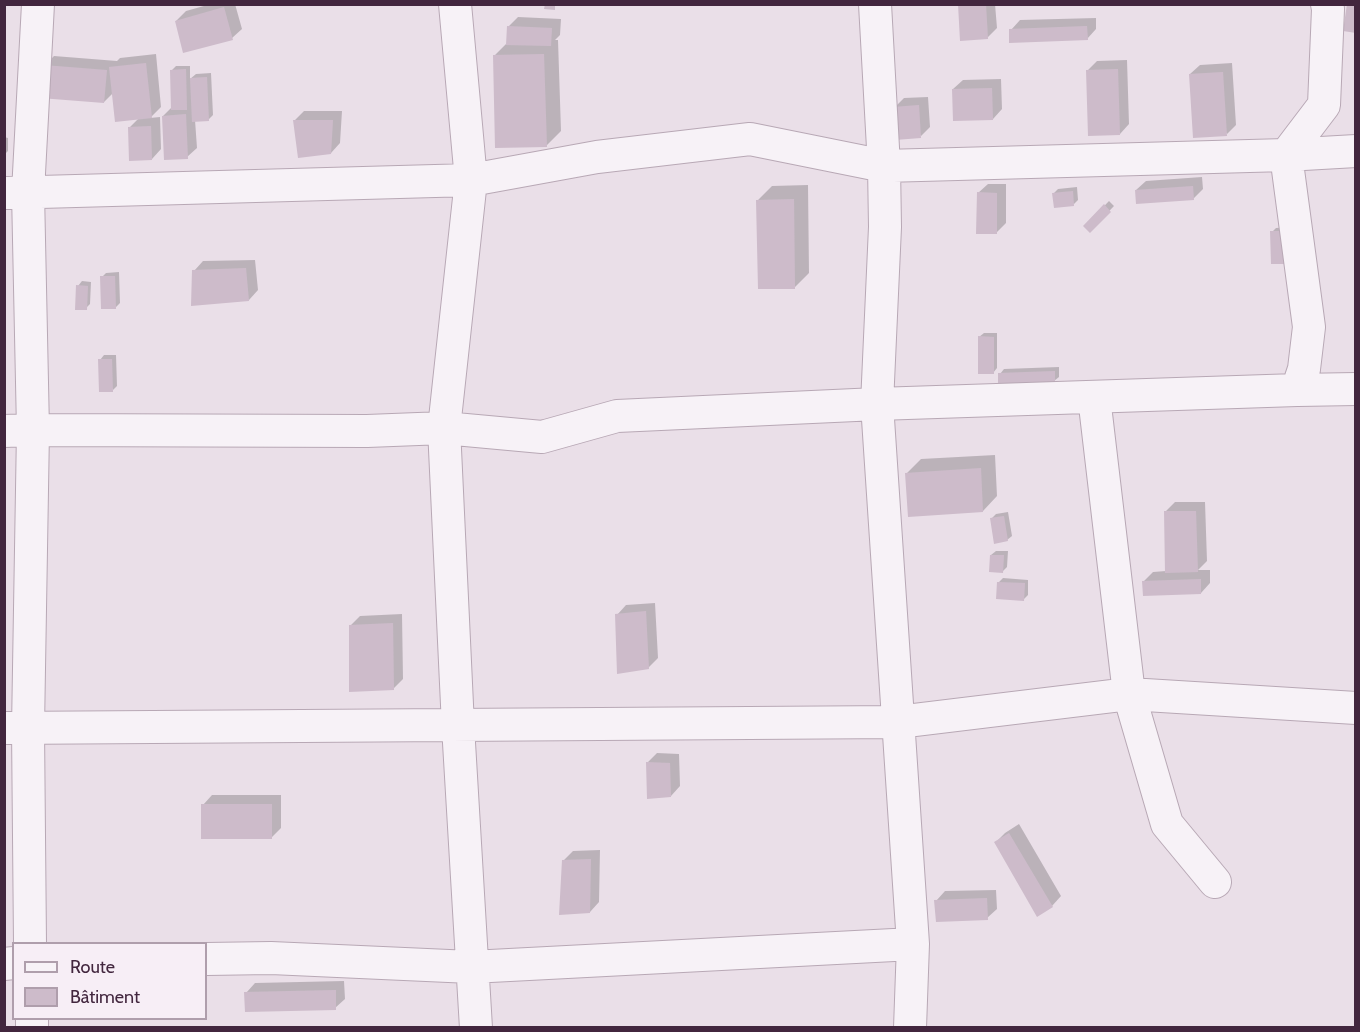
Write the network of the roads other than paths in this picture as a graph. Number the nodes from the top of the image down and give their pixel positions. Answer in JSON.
{"nodes":[{"id":1,"x":38,"y":4,"type":"edge"},
{"id":2,"x":455,"y":4,"type":"edge"},
{"id":3,"x":874,"y":4,"type":"edge"},
{"id":4,"x":1327,"y":4,"type":"edge"},
{"id":5,"x":1356,"y":151,"type":"edge"},
{"id":6,"x":1286,"y":154,"type":"junction"},
{"id":7,"x":884,"y":165,"type":"junction"},
{"id":8,"x":471,"y":180,"type":"junction"},
{"id":9,"x":16,"y":193,"type":"edge"},
{"id":10,"x":1356,"y":389,"type":"edge"},
{"id":11,"x":1297,"y":390,"type":"junction"},
{"id":12,"x":1094,"y":397,"type":"junction"},
{"id":13,"x":877,"y":404,"type":"junction"},
{"id":14,"x":444,"y":428,"type":"junction"},
{"id":15,"x":19,"y":431,"type":"edge"},
{"id":16,"x":1129,"y":694,"type":"junction"},
{"id":17,"x":1356,"y":708,"type":"edge"},
{"id":18,"x":898,"y":723,"type":"junction"},
{"id":19,"x":458,"y":726,"type":"junction"},
{"id":20,"x":16,"y":728,"type":"edge"},
{"id":21,"x":1215,"y":882,"type":"dead end"},
{"id":22,"x":30,"y":942,"type":"edge"},
{"id":23,"x":913,"y":944,"type":"junction"},
{"id":24,"x":207,"y":959,"type":"edge"},
{"id":25,"x":471,"y":967,"type":"junction"},
{"id":26,"x":476,"y":1028,"type":"edge"},
{"id":27,"x":910,"y":1028,"type":"edge"}],
"edges":[{"from":1,"to":9,"type":"street"},
{"from":2,"to":8,"type":"street"},
{"from":3,"to":7,"type":"street"},
{"from":4,"to":6,"type":"street"},
{"from":5,"to":6,"type":"street"},
{"from":6,"to":7,"type":"street"},
{"from":6,"to":11,"type":"street"},
{"from":7,"to":8,"type":"street"},
{"from":7,"to":13,"type":"street"},
{"from":8,"to":9,"type":"street"},
{"from":8,"to":14,"type":"street"},
{"from":9,"to":15,"type":"street"},
{"from":10,"to":11,"type":"street"},
{"from":11,"to":12,"type":"street"},
{"from":12,"to":13,"type":"street"},
{"from":12,"to":16,"type":"street"},
{"from":13,"to":14,"type":"street"},
{"from":13,"to":18,"type":"street"},
{"from":14,"to":15,"type":"street"},
{"from":14,"to":19,"type":"street"},
{"from":15,"to":20,"type":"street"},
{"from":16,"to":17,"type":"street"},
{"from":16,"to":18,"type":"street"},
{"from":16,"to":21,"type":"street"},
{"from":18,"to":19,"type":"street"},
{"from":18,"to":23,"type":"street"},
{"from":19,"to":20,"type":"street"},
{"from":19,"to":25,"type":"street"},
{"from":20,"to":22,"type":"street"},
{"from":23,"to":25,"type":"street"},
{"from":23,"to":27,"type":"street"},
{"from":24,"to":25,"type":"street"},
{"from":25,"to":26,"type":"street"}]}
